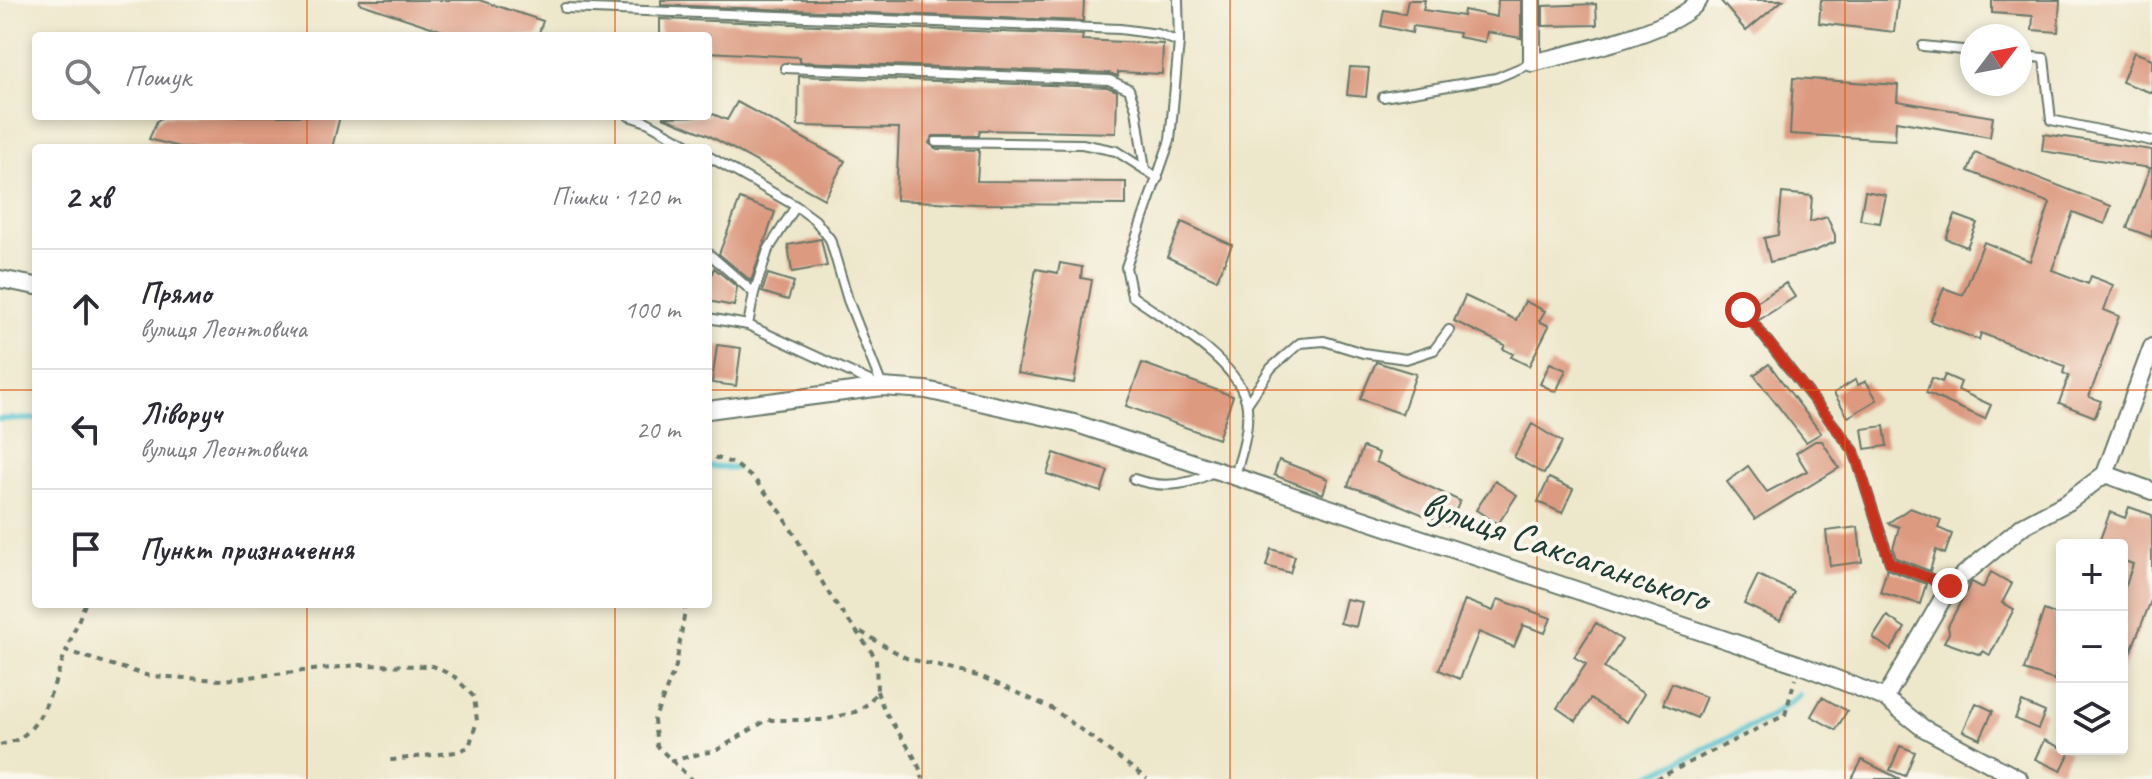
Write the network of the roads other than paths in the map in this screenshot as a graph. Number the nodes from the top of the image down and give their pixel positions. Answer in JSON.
{"nodes":[{"id":1,"x":1178,"y":0,"type":"edge"},
{"id":2,"x":1532,"y":0,"type":"edge"},
{"id":3,"x":1699,"y":0,"type":"edge"},
{"id":4,"x":565,"y":8,"type":"dead end"},
{"id":5,"x":1179,"y":42,"type":"junction"},
{"id":6,"x":1923,"y":46,"type":"dead end"},
{"id":7,"x":1960,"y":50,"type":"edge"},
{"id":8,"x":2032,"y":57,"type":"edge"},
{"id":9,"x":1532,"y":63,"type":"junction"},
{"id":10,"x":785,"y":68,"type":"dead end"},
{"id":11,"x":1383,"y":97,"type":"dead end"},
{"id":12,"x":641,"y":120,"type":"edge"},
{"id":13,"x":2152,"y":141,"type":"edge"},
{"id":14,"x":936,"y":142,"type":"dead end"},
{"id":15,"x":687,"y":144,"type":"edge"},
{"id":16,"x":712,"y":158,"type":"edge"},
{"id":17,"x":1145,"y":170,"type":"junction"},
{"id":18,"x":1158,"y":178,"type":"junction"},
{"id":19,"x":796,"y":206,"type":"junction"},
{"id":20,"x":712,"y":256,"type":"edge"},
{"id":21,"x":0,"y":279,"type":"edge"},
{"id":22,"x":32,"y":285,"type":"edge"},
{"id":23,"x":754,"y":293,"type":"junction"},
{"id":24,"x":1743,"y":310,"type":"dead end"},
{"id":25,"x":712,"y":319,"type":"edge"},
{"id":26,"x":748,"y":325,"type":"junction"},
{"id":27,"x":1449,"y":330,"type":"dead end"},
{"id":28,"x":2152,"y":347,"type":"edge"},
{"id":29,"x":882,"y":387,"type":"junction"},
{"id":30,"x":1247,"y":404,"type":"junction"},
{"id":31,"x":712,"y":409,"type":"edge"},
{"id":32,"x":1218,"y":470,"type":"junction"},
{"id":33,"x":2105,"y":474,"type":"junction"},
{"id":34,"x":1235,"y":475,"type":"junction"},
{"id":35,"x":1134,"y":479,"type":"dead end"},
{"id":36,"x":2152,"y":491,"type":"edge"},
{"id":37,"x":1950,"y":586,"type":"junction"},
{"id":38,"x":1885,"y":698,"type":"junction"},
{"id":39,"x":2019,"y":779,"type":"edge"}],
"edges":[{"from":1,"to":5,"type":"lane"},
{"from":2,"to":9,"type":"street"},
{"from":3,"to":9,"type":"street"},
{"from":4,"to":5,"type":"lane"},
{"from":5,"to":18,"type":"lane"},
{"from":6,"to":7,"type":"lane"},
{"from":8,"to":13,"type":"lane"},
{"from":9,"to":11,"type":"lane"},
{"from":10,"to":17,"type":"lane"},
{"from":12,"to":15,"type":"lane"},
{"from":14,"to":17,"type":"lane"},
{"from":16,"to":19,"type":"lane"},
{"from":17,"to":18,"type":"lane"},
{"from":18,"to":30,"type":"lane"},
{"from":19,"to":23,"type":"lane"},
{"from":19,"to":29,"type":"lane"},
{"from":20,"to":23,"type":"lane"},
{"from":21,"to":22,"type":"street"},
{"from":23,"to":26,"type":"lane"},
{"from":24,"to":37,"type":"lane"},
{"from":25,"to":26,"type":"lane"},
{"from":26,"to":29,"type":"lane"},
{"from":27,"to":30,"type":"lane"},
{"from":28,"to":33,"type":"street"},
{"from":29,"to":31,"type":"street","name":"вулиця Саксаганського"},
{"from":29,"to":32,"type":"street","name":"вулиця Саксаганського"},
{"from":30,"to":34,"type":"lane"},
{"from":32,"to":34,"type":"street","name":"вулиця Саксаганського"},
{"from":32,"to":35,"type":"lane"},
{"from":33,"to":36,"type":"street"},
{"from":33,"to":37,"type":"street"},
{"from":34,"to":38,"type":"street","name":"вулиця Саксаганського"},
{"from":37,"to":38,"type":"street"},
{"from":38,"to":39,"type":"street","name":"вулиця Саксаганського"}]}
